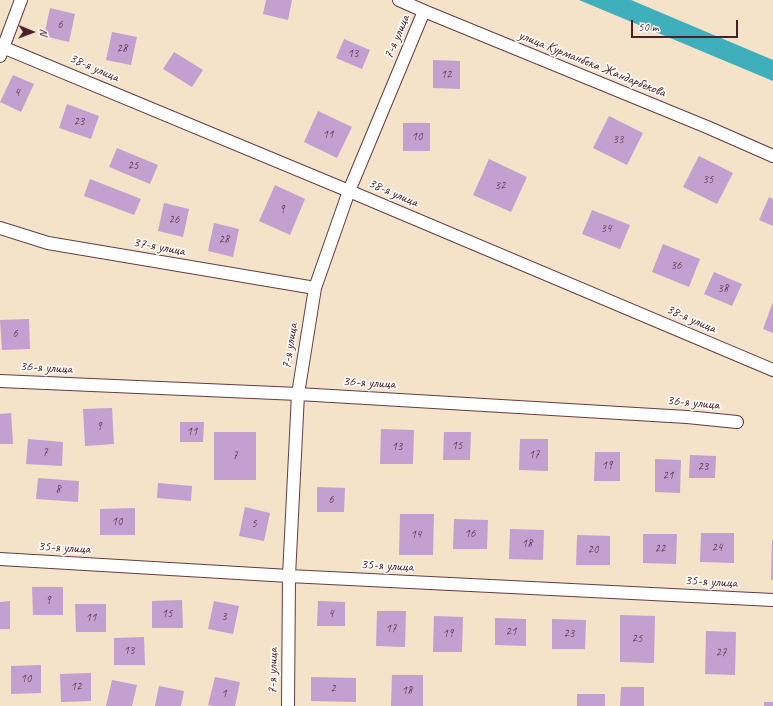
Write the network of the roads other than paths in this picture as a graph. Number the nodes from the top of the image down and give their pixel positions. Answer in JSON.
{"nodes":[{"id":1,"x":21,"y":0,"type":"edge"},
{"id":2,"x":399,"y":0,"type":"edge"},
{"id":3,"x":424,"y":11,"type":"junction"},
{"id":4,"x":1,"y":50,"type":"edge"},
{"id":5,"x":773,"y":156,"type":"edge"},
{"id":6,"x":349,"y":191,"type":"junction"},
{"id":7,"x":0,"y":228,"type":"edge"},
{"id":8,"x":315,"y":288,"type":"junction"},
{"id":9,"x":773,"y":370,"type":"edge"},
{"id":10,"x":0,"y":381,"type":"edge"},
{"id":11,"x":298,"y":394,"type":"junction"},
{"id":12,"x":736,"y":422,"type":"dead end"},
{"id":13,"x":0,"y":559,"type":"edge"},
{"id":14,"x":289,"y":576,"type":"junction"},
{"id":15,"x":773,"y":600,"type":"edge"},
{"id":16,"x":288,"y":706,"type":"edge"}],
"edges":[{"from":1,"to":4,"type":"street"},
{"from":2,"to":3,"type":"street","name":"улица Курманбека Жандарбекова"},
{"from":3,"to":5,"type":"street","name":"улица Курманбека Жандарбекова"},
{"from":3,"to":6,"type":"street","name":"7-я улица"},
{"from":4,"to":6,"type":"street","name":"38-я улица"},
{"from":6,"to":8,"type":"street","name":"7-я улица"},
{"from":6,"to":9,"type":"street","name":"38-я улица"},
{"from":7,"to":8,"type":"street","name":"37-я улица"},
{"from":8,"to":11,"type":"street","name":"7-я улица"},
{"from":10,"to":11,"type":"street","name":"36-я улица"},
{"from":11,"to":12,"type":"street","name":"36-я улица"},
{"from":11,"to":14,"type":"street","name":"7-я улица"},
{"from":13,"to":14,"type":"street","name":"35-я улица"},
{"from":14,"to":15,"type":"street","name":"35-я улица"},
{"from":14,"to":16,"type":"street","name":"7-я улица"}]}
